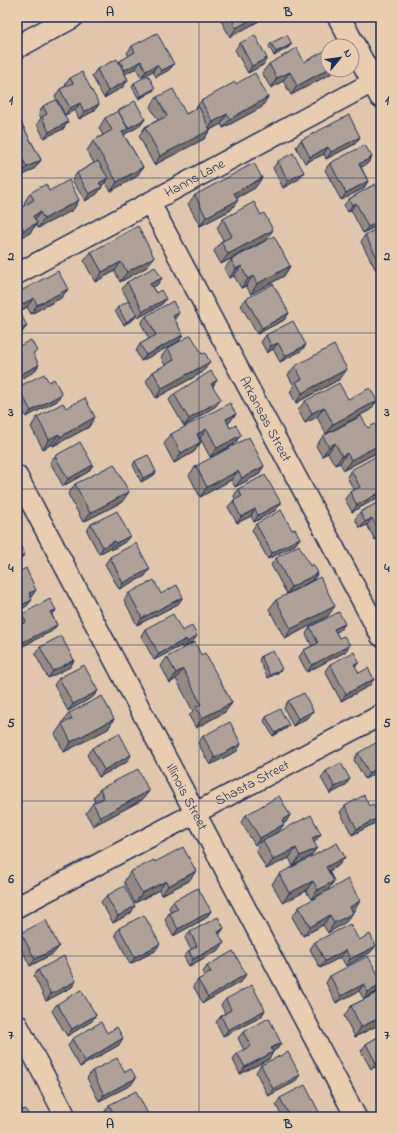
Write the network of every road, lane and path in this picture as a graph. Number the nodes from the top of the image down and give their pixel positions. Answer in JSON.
{"nodes":[{"id":1,"x":72,"y":17,"type":"edge"},
{"id":2,"x":339,"y":17,"type":"edge"},
{"id":3,"x":17,"y":47,"type":"edge"},
{"id":4,"x":377,"y":90,"type":"edge"},
{"id":5,"x":150,"y":203,"type":"junction"},
{"id":6,"x":17,"y":274,"type":"edge"},
{"id":7,"x":19,"y":486,"type":"edge"},
{"id":8,"x":381,"y":636,"type":"edge"},
{"id":9,"x":381,"y":715,"type":"edge"},
{"id":10,"x":195,"y":813,"type":"junction"},
{"id":11,"x":17,"y":907,"type":"edge"},
{"id":12,"x":17,"y":1024,"type":"edge"},
{"id":13,"x":66,"y":1117,"type":"edge"},
{"id":14,"x":356,"y":1117,"type":"edge"}],
"edges":[{"from":1,"to":3,"type":"street"},
{"from":2,"to":4,"type":"street"},
{"from":4,"to":5,"type":"street","name":"Hanns Lane"},
{"from":5,"to":6,"type":"street","name":"Hanns Lane"},
{"from":5,"to":8,"type":"street","name":"Arkansas Street"},
{"from":7,"to":10,"type":"street","name":"Illinois Street"},
{"from":9,"to":10,"type":"street","name":"Shasta Street"},
{"from":10,"to":11,"type":"street","name":"Shasta Street"},
{"from":10,"to":14,"type":"street","name":"Illinois Street"},
{"from":12,"to":13,"type":"street"}]}
